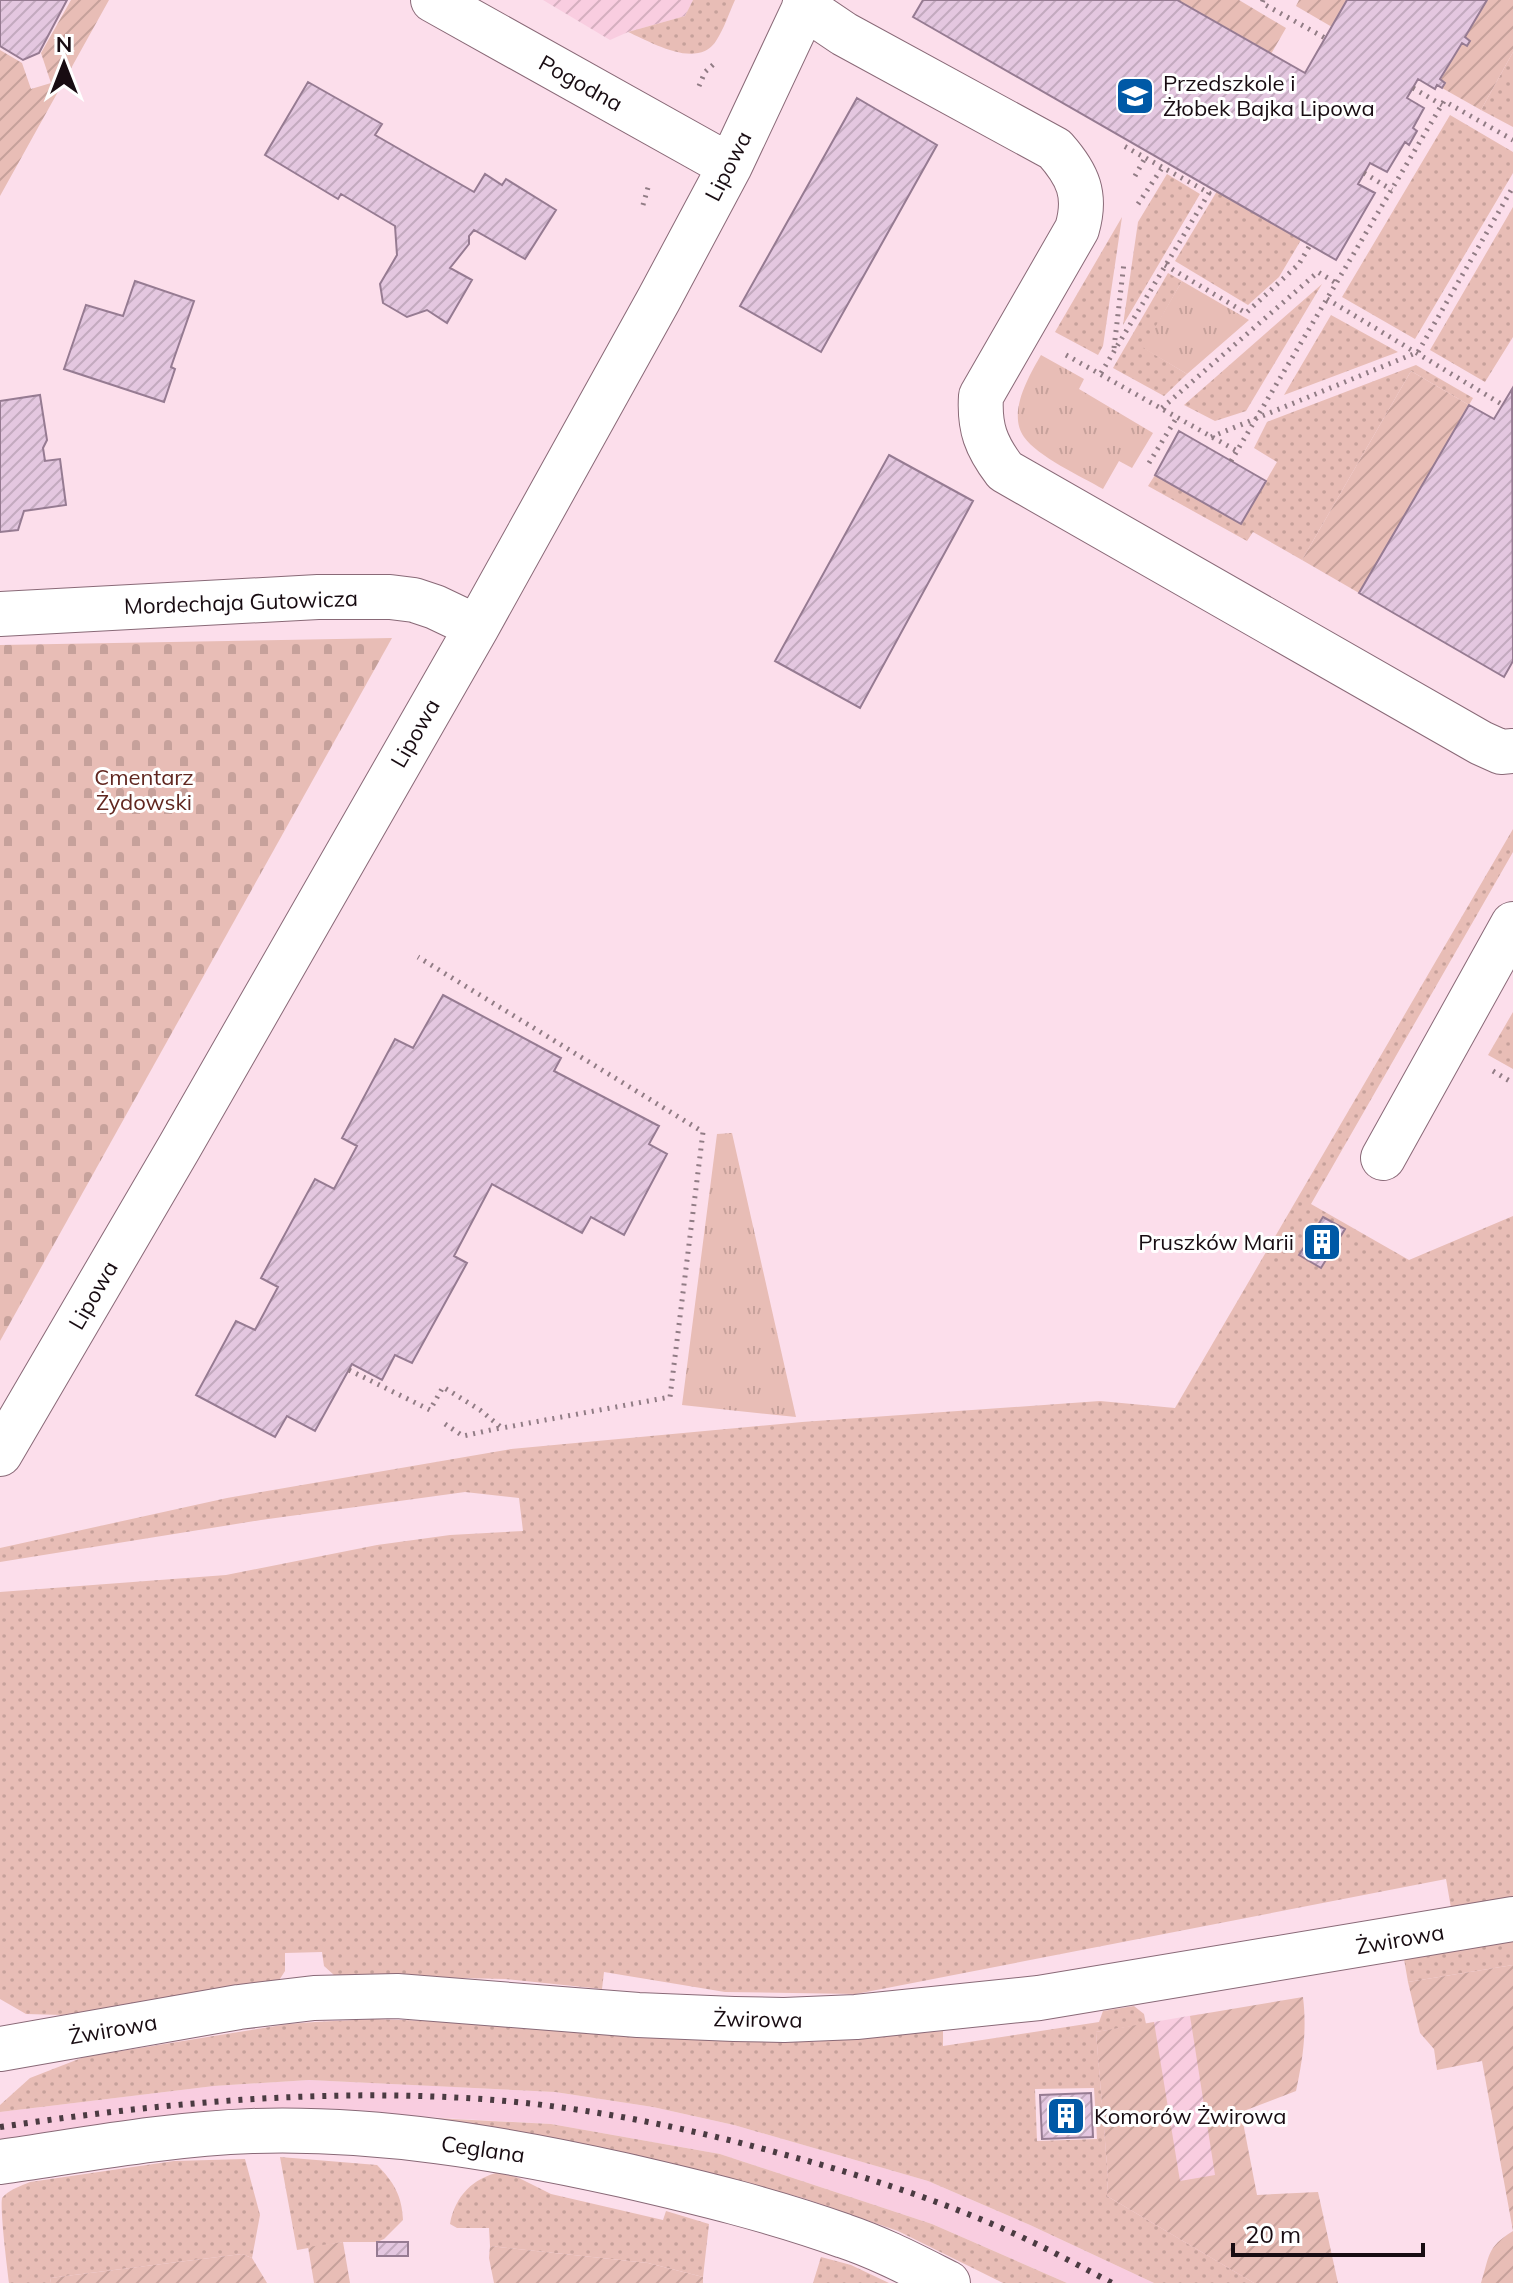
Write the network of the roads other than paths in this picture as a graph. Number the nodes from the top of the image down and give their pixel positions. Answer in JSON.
{"nodes":[{"id":1,"x":433,"y":0,"type":"edge"},
{"id":2,"x":806,"y":4,"type":"edge"},
{"id":3,"x":730,"y":166,"type":"junction"},
{"id":4,"x":0,"y":614,"type":"edge"},
{"id":5,"x":477,"y":627,"type":"junction"},
{"id":6,"x":1513,"y":751,"type":"edge"},
{"id":7,"x":1513,"y":924,"type":"edge"},
{"id":8,"x":1383,"y":1158,"type":"dead end"},
{"id":9,"x":0,"y":1454,"type":"edge"},
{"id":10,"x":1513,"y":1919,"type":"edge"},
{"id":11,"x":0,"y":2049,"type":"edge"},
{"id":12,"x":0,"y":2162,"type":"edge"},
{"id":13,"x":948,"y":2283,"type":"edge"}],
"edges":[{"from":1,"to":3,"type":"street","name":"Pogodna"},
{"from":2,"to":3,"type":"street","name":"Lipowa"},
{"from":2,"to":6,"type":"street"},
{"from":3,"to":5,"type":"street","name":"Lipowa"},
{"from":4,"to":5,"type":"street","name":"Mordechaja Gutowicza"},
{"from":5,"to":9,"type":"street","name":"Lipowa"},
{"from":7,"to":8,"type":"street"},
{"from":10,"to":11,"type":"street","name":"Żwirowa"},
{"from":12,"to":13,"type":"street","name":"Ceglana"}]}
